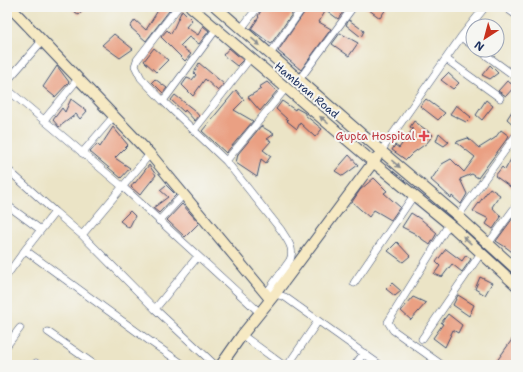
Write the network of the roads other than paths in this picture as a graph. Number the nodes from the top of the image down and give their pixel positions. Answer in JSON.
{"nodes":[{"id":1,"x":10,"y":7,"type":"edge"},
{"id":2,"x":178,"y":7,"type":"edge"},
{"id":3,"x":191,"y":7,"type":"edge"},
{"id":4,"x":216,"y":7,"type":"edge"},
{"id":5,"x":258,"y":7,"type":"edge"},
{"id":6,"x":303,"y":7,"type":"edge"},
{"id":7,"x":353,"y":7,"type":"edge"},
{"id":8,"x":485,"y":7,"type":"edge"},
{"id":9,"x":505,"y":7,"type":"edge"},
{"id":10,"x":516,"y":15,"type":"edge"},
{"id":11,"x":217,"y":28,"type":"junction"},
{"id":12,"x":241,"y":29,"type":"junction"},
{"id":13,"x":462,"y":38,"type":"junction"},
{"id":14,"x":465,"y":40,"type":"edge"},
{"id":15,"x":42,"y":41,"type":"junction"},
{"id":16,"x":270,"y":54,"type":"junction"},
{"id":17,"x":250,"y":58,"type":"junction"},
{"id":18,"x":490,"y":58,"type":"edge"},
{"id":19,"x":446,"y":59,"type":"junction"},
{"id":20,"x":516,"y":77,"type":"edge"},
{"id":21,"x":78,"y":78,"type":"junction"},
{"id":22,"x":299,"y":80,"type":"junction"},
{"id":23,"x":7,"y":81,"type":"edge"},
{"id":24,"x":286,"y":88,"type":"junction"},
{"id":25,"x":7,"y":89,"type":"edge"},
{"id":26,"x":500,"y":98,"type":"dead end"},
{"id":27,"x":163,"y":101,"type":"junction"},
{"id":28,"x":114,"y":116,"type":"junction"},
{"id":29,"x":44,"y":120,"type":"junction"},
{"id":30,"x":194,"y":130,"type":"junction"},
{"id":31,"x":516,"y":135,"type":"edge"},
{"id":32,"x":381,"y":151,"type":"junction"},
{"id":33,"x":82,"y":152,"type":"junction"},
{"id":34,"x":150,"y":154,"type":"junction"},
{"id":35,"x":226,"y":161,"type":"junction"},
{"id":36,"x":373,"y":162,"type":"junction"},
{"id":37,"x":7,"y":168,"type":"edge"},
{"id":38,"x":123,"y":187,"type":"junction"},
{"id":39,"x":184,"y":194,"type":"junction"},
{"id":40,"x":414,"y":195,"type":"junction"},
{"id":41,"x":7,"y":205,"type":"edge"},
{"id":42,"x":516,"y":206,"type":"edge"},
{"id":43,"x":55,"y":212,"type":"junction"},
{"id":44,"x":458,"y":216,"type":"junction"},
{"id":45,"x":159,"y":221,"type":"junction"},
{"id":46,"x":449,"y":224,"type":"junction"},
{"id":47,"x":41,"y":230,"type":"junction"},
{"id":48,"x":82,"y":235,"type":"junction"},
{"id":49,"x":488,"y":244,"type":"junction"},
{"id":50,"x":25,"y":250,"type":"junction"},
{"id":51,"x":481,"y":252,"type":"junction"},
{"id":52,"x":198,"y":256,"type":"junction"},
{"id":53,"x":516,"y":269,"type":"edge"},
{"id":54,"x":8,"y":271,"type":"edge"},
{"id":55,"x":354,"y":283,"type":"dead end"},
{"id":56,"x":516,"y":285,"type":"edge"},
{"id":57,"x":271,"y":293,"type":"junction"},
{"id":58,"x":155,"y":309,"type":"junction"},
{"id":59,"x":259,"y":312,"type":"junction"},
{"id":60,"x":318,"y":321,"type":"junction"},
{"id":61,"x":20,"y":328,"type":"dead end"},
{"id":62,"x":48,"y":332,"type":"dead end"},
{"id":63,"x":242,"y":335,"type":"junction"},
{"id":64,"x":422,"y":339,"type":"dead end"},
{"id":65,"x":7,"y":345,"type":"edge"},
{"id":66,"x":364,"y":353,"type":"junction"},
{"id":67,"x":95,"y":365,"type":"edge"},
{"id":68,"x":184,"y":365,"type":"edge"},
{"id":69,"x":215,"y":365,"type":"edge"},
{"id":70,"x":221,"y":365,"type":"edge"},
{"id":71,"x":283,"y":365,"type":"edge"},
{"id":72,"x":288,"y":365,"type":"edge"},
{"id":73,"x":355,"y":365,"type":"edge"},
{"id":74,"x":380,"y":365,"type":"edge"},
{"id":75,"x":442,"y":365,"type":"edge"}],
"edges":[{"from":1,"to":15,"type":"main road"},
{"from":2,"to":27,"type":"street"},
{"from":3,"to":11,"type":"main road","name":"Hambran Road"},
{"from":4,"to":12,"type":"main road","name":"Hambran Road"},
{"from":5,"to":12,"type":"street"},
{"from":6,"to":16,"type":"street"},
{"from":7,"to":22,"type":"street"},
{"from":8,"to":13,"type":"street"},
{"from":9,"to":10,"type":"street"},
{"from":11,"to":17,"type":"main road","name":"Hambran Road"},
{"from":11,"to":27,"type":"street"},
{"from":12,"to":16,"type":"main road","name":"Hambran Road","one_way":true},
{"from":13,"to":14,"type":"street"},
{"from":13,"to":19,"type":"street"},
{"from":15,"to":21,"type":"main road"},
{"from":15,"to":23,"type":"street"},
{"from":16,"to":22,"type":"main road","name":"Hambran Road"},
{"from":17,"to":24,"type":"main road","name":"Hambran Road"},
{"from":17,"to":30,"type":"street"},
{"from":18,"to":20,"type":"street"},
{"from":19,"to":26,"type":"street"},
{"from":19,"to":32,"type":"street"},
{"from":21,"to":28,"type":"main road"},
{"from":21,"to":29,"type":"street"},
{"from":22,"to":32,"type":"main road","name":"Hambran Road"},
{"from":24,"to":35,"type":"street"},
{"from":36,"to":24,"type":"main road","name":"Hambran Road","one_way":true},
{"from":25,"to":29,"type":"street"},
{"from":27,"to":30,"type":"street"},
{"from":28,"to":33,"type":"street"},
{"from":28,"to":34,"type":"main road"},
{"from":29,"to":33,"type":"street"},
{"from":30,"to":35,"type":"street"},
{"from":31,"to":44,"type":"street"},
{"from":32,"to":36,"type":"main road"},
{"from":32,"to":44,"type":"main road","name":"Hambran Road","one_way":true},
{"from":33,"to":38,"type":"street"},
{"from":34,"to":38,"type":"street"},
{"from":34,"to":39,"type":"main road"},
{"from":35,"to":57,"type":"street"},
{"from":36,"to":40,"type":"main road","name":"Hambran Road"},
{"from":36,"to":57,"type":"main road"},
{"from":37,"to":43,"type":"street"},
{"from":38,"to":45,"type":"street"},
{"from":38,"to":48,"type":"street"},
{"from":39,"to":45,"type":"street"},
{"from":39,"to":57,"type":"main road"},
{"from":40,"to":46,"type":"main road","name":"Hambran Road"},
{"from":40,"to":55,"type":"street"},
{"from":41,"to":47,"type":"street"},
{"from":42,"to":49,"type":"street"},
{"from":43,"to":47,"type":"street"},
{"from":43,"to":48,"type":"street"},
{"from":44,"to":49,"type":"main road","name":"Hambran Road"},
{"from":45,"to":52,"type":"street"},
{"from":51,"to":46,"type":"main road","name":"Hambran Road","one_way":true},
{"from":46,"to":75,"type":"street"},
{"from":47,"to":50,"type":"street"},
{"from":48,"to":58,"type":"street"},
{"from":49,"to":53,"type":"main road","name":"Hambran Road"},
{"from":50,"to":54,"type":"street"},
{"from":50,"to":68,"type":"street"},
{"from":51,"to":56,"type":"main road","name":"Hambran Road"},
{"from":51,"to":64,"type":"street"},
{"from":52,"to":58,"type":"street"},
{"from":52,"to":59,"type":"street"},
{"from":57,"to":59,"type":"main road"},
{"from":57,"to":60,"type":"street"},
{"from":58,"to":69,"type":"street"},
{"from":59,"to":63,"type":"main road"},
{"from":60,"to":66,"type":"street"},
{"from":60,"to":72,"type":"street"},
{"from":61,"to":65,"type":"street"},
{"from":62,"to":67,"type":"street"},
{"from":63,"to":70,"type":"main road"},
{"from":63,"to":71,"type":"street"},
{"from":66,"to":73,"type":"street"},
{"from":66,"to":74,"type":"street"}]}
